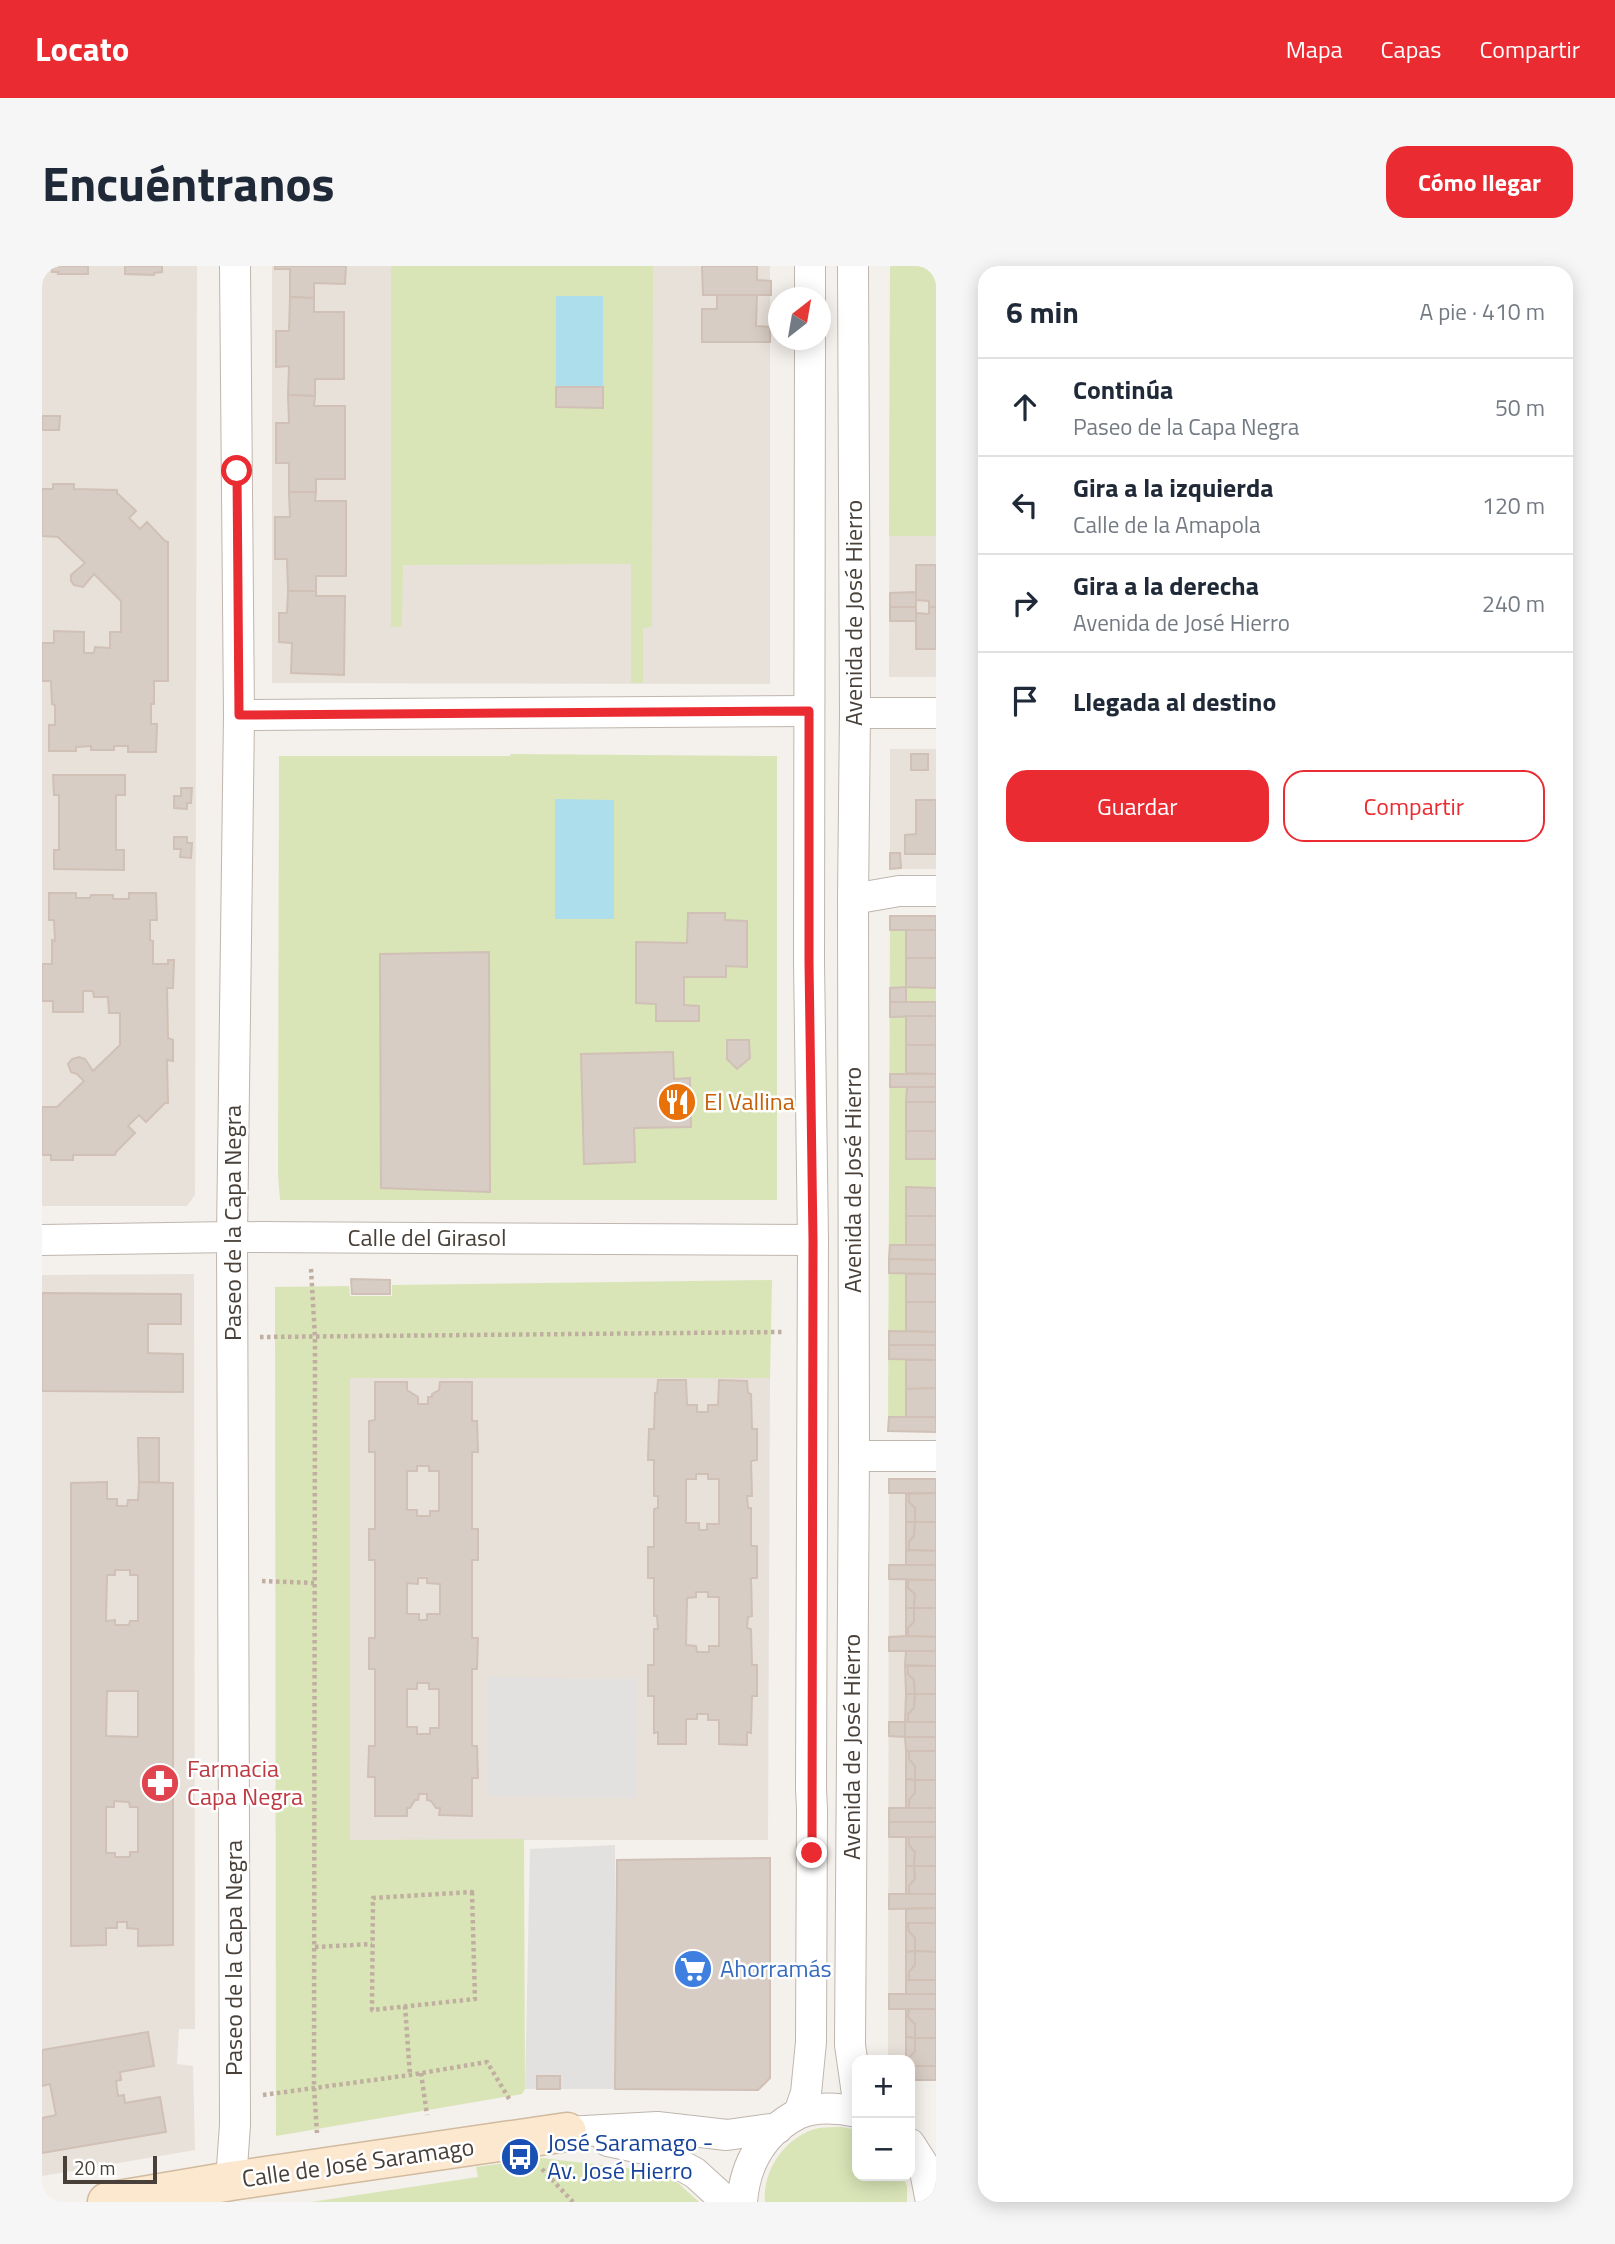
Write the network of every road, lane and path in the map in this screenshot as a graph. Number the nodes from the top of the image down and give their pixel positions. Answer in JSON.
{"nodes":[{"id":1,"x":235,"y":266,"type":"edge"},
{"id":2,"x":810,"y":266,"type":"edge"},
{"id":3,"x":853,"y":266,"type":"edge"},
{"id":4,"x":810,"y":287,"type":"edge"},
{"id":5,"x":810,"y":350,"type":"edge"},
{"id":6,"x":809,"y":711,"type":"junction"},
{"id":7,"x":855,"y":713,"type":"junction"},
{"id":8,"x":936,"y":713,"type":"edge"},
{"id":9,"x":239,"y":715,"type":"junction"},
{"id":10,"x":936,"y":891,"type":"edge"},
{"id":11,"x":853,"y":899,"type":"junction"},
{"id":12,"x":232,"y":1237,"type":"junction"},
{"id":13,"x":42,"y":1240,"type":"edge"},
{"id":14,"x":813,"y":1240,"type":"junction"},
{"id":15,"x":311,"y":1269,"type":"dead end"},
{"id":16,"x":787,"y":1332,"type":"dead end"},
{"id":17,"x":260,"y":1337,"type":"dead end"},
{"id":18,"x":315,"y":1337,"type":"junction"},
{"id":19,"x":854,"y":1456,"type":"junction"},
{"id":20,"x":936,"y":1456,"type":"edge"},
{"id":21,"x":261,"y":1581,"type":"dead end"},
{"id":22,"x":314,"y":1583,"type":"junction"},
{"id":23,"x":372,"y":1944,"type":"junction"},
{"id":24,"x":315,"y":1947,"type":"junction"},
{"id":25,"x":405,"y":2006,"type":"junction"},
{"id":26,"x":852,"y":2059,"type":"edge"},
{"id":27,"x":421,"y":2073,"type":"junction"},
{"id":28,"x":410,"y":2075,"type":"junction"},
{"id":29,"x":314,"y":2087,"type":"junction"},
{"id":30,"x":262,"y":2095,"type":"dead end"},
{"id":31,"x":511,"y":2102,"type":"dead end"},
{"id":32,"x":852,"y":2112,"type":"edge"},
{"id":33,"x":427,"y":2115,"type":"dead end"},
{"id":34,"x":788,"y":2121,"type":"junction"},
{"id":35,"x":567,"y":2132,"type":"junction"},
{"id":36,"x":317,"y":2134,"type":"dead end"},
{"id":37,"x":936,"y":2139,"type":"edge"},
{"id":38,"x":915,"y":2141,"type":"edge"},
{"id":39,"x":915,"y":2150,"type":"edge"},
{"id":40,"x":538,"y":2164,"type":"dead end"},
{"id":41,"x":231,"y":2181,"type":"junction"},
{"id":42,"x":107,"y":2202,"type":"edge"},
{"id":43,"x":573,"y":2202,"type":"edge"},
{"id":44,"x":727,"y":2202,"type":"edge"},
{"id":45,"x":741,"y":2202,"type":"edge"},
{"id":46,"x":931,"y":2202,"type":"edge"}],
"edges":[{"from":1,"to":9,"type":"street","name":"Paseo de la Capa Negra"},
{"from":2,"to":4,"type":"street"},
{"from":3,"to":7,"type":"street","name":"Avenida de José Hierro"},
{"from":5,"to":6,"type":"street","name":"Avenida de José Hierro"},
{"from":6,"to":9,"type":"street"},
{"from":6,"to":14,"type":"street","name":"Avenida de José Hierro"},
{"from":7,"to":8,"type":"street"},
{"from":7,"to":11,"type":"street","name":"Avenida de José Hierro"},
{"from":9,"to":12,"type":"street","name":"Paseo de la Capa Negra"},
{"from":10,"to":11,"type":"street"},
{"from":11,"to":19,"type":"street","name":"Avenida de José Hierro"},
{"from":12,"to":13,"type":"street","name":"Calle del Girasol"},
{"from":12,"to":14,"type":"street","name":"Calle del Girasol"},
{"from":12,"to":41,"type":"street","name":"Paseo de la Capa Negra"},
{"from":14,"to":34,"type":"street","name":"Avenida de José Hierro"},
{"from":15,"to":18,"type":"path"},
{"from":16,"to":18,"type":"path"},
{"from":17,"to":18,"type":"path"},
{"from":18,"to":22,"type":"path"},
{"from":19,"to":20,"type":"street"},
{"from":19,"to":26,"type":"street","name":"Avenida de José Hierro"},
{"from":21,"to":22,"type":"path"},
{"from":22,"to":24,"type":"path"},
{"from":23,"to":24,"type":"path"},
{"from":23,"to":25,"type":"path"},
{"from":23,"to":25,"type":"path"},
{"from":24,"to":29,"type":"path"},
{"from":25,"to":28,"type":"path"},
{"from":27,"to":28,"type":"path"},
{"from":27,"to":31,"type":"path"},
{"from":27,"to":33,"type":"path"},
{"from":28,"to":29,"type":"path"},
{"from":29,"to":30,"type":"path"},
{"from":29,"to":36,"type":"path"},
{"from":32,"to":34,"type":"street","name":"Calle de José Saramago"},
{"from":34,"to":35,"type":"street","name":"Calle de José Saramago"},
{"from":34,"to":45,"type":"street"},
{"from":35,"to":41,"type":"street","name":"Calle de José Saramago"},
{"from":35,"to":44,"type":"street","name":"Calle de José Saramago"},
{"from":37,"to":38,"type":"street"},
{"from":39,"to":46,"type":"street"},
{"from":40,"to":43,"type":"path"},
{"from":41,"to":42,"type":"street","name":"Calle de José Saramago"}]}
